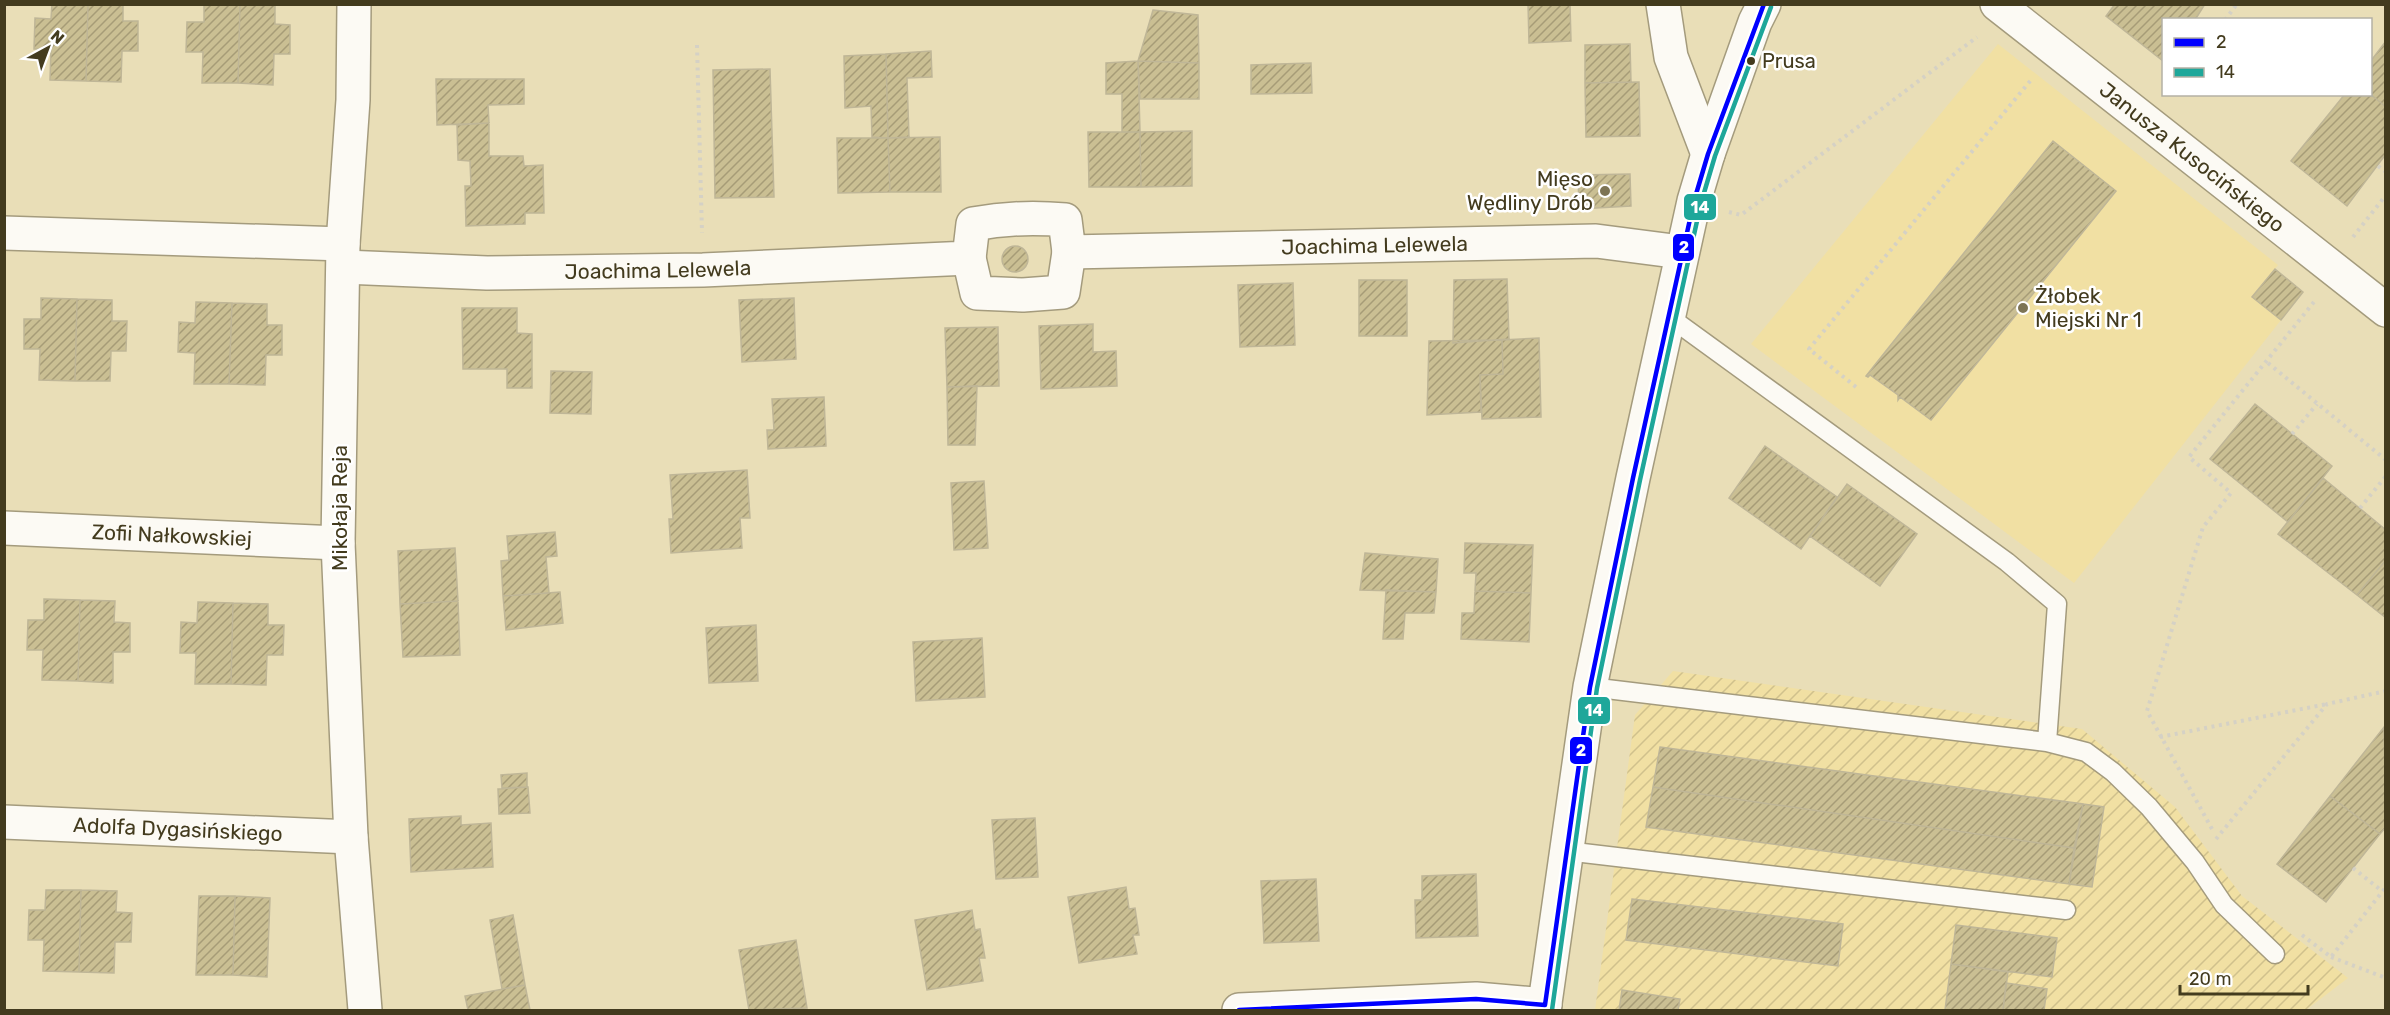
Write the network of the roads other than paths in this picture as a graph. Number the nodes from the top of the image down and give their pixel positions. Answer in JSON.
{"nodes":[{"id":1,"x":354,"y":4,"type":"edge"},
{"id":2,"x":1663,"y":4,"type":"edge"},
{"id":3,"x":1764,"y":4,"type":"edge"},
{"id":4,"x":2000,"y":7,"type":"edge"},
{"id":5,"x":1708,"y":153,"type":"junction"},
{"id":6,"x":4,"y":233,"type":"edge"},
{"id":7,"x":1069,"y":252,"type":"junction"},
{"id":8,"x":1681,"y":252,"type":"junction"},
{"id":9,"x":344,"y":256,"type":"junction"},
{"id":10,"x":969,"y":258,"type":"junction"},
{"id":11,"x":2385,"y":310,"type":"edge"},
{"id":12,"x":1668,"y":316,"type":"junction"},
{"id":13,"x":4,"y":528,"type":"edge"},
{"id":14,"x":338,"y":543,"type":"junction"},
{"id":15,"x":1590,"y":687,"type":"junction"},
{"id":16,"x":2047,"y":742,"type":"junction"},
{"id":17,"x":4,"y":822,"type":"edge"},
{"id":18,"x":351,"y":837,"type":"junction"},
{"id":19,"x":1566,"y":851,"type":"junction"},
{"id":20,"x":2066,"y":910,"type":"dead end"},
{"id":21,"x":2275,"y":954,"type":"dead end"},
{"id":22,"x":1545,"y":1008,"type":"edge"},
{"id":23,"x":365,"y":1011,"type":"edge"},
{"id":24,"x":1239,"y":1011,"type":"edge"}],
"edges":[{"from":1,"to":9,"type":"street","name":"Mikołaja Reja"},
{"from":2,"to":5,"type":"street"},
{"from":3,"to":5,"type":"street"},
{"from":4,"to":11,"type":"street","name":"Janusza Kusocińskiego"},
{"from":5,"to":8,"type":"street"},
{"from":6,"to":9,"type":"street","name":"Joachima Lelewela"},
{"from":7,"to":8,"type":"street","name":"Joachima Lelewela"},
{"from":7,"to":10,"type":"street"},
{"from":7,"to":10,"type":"street"},
{"from":8,"to":12,"type":"street"},
{"from":9,"to":10,"type":"street","name":"Joachima Lelewela"},
{"from":9,"to":14,"type":"street","name":"Mikołaja Reja"},
{"from":12,"to":15,"type":"street"},
{"from":12,"to":16,"type":"lane"},
{"from":13,"to":14,"type":"street","name":"Zofii Nałkowskiej"},
{"from":14,"to":18,"type":"street","name":"Mikołaja Reja"},
{"from":15,"to":16,"type":"lane"},
{"from":15,"to":19,"type":"street"},
{"from":16,"to":21,"type":"lane"},
{"from":17,"to":18,"type":"street","name":"Adolfa Dygasińskiego"},
{"from":18,"to":23,"type":"street","name":"Mikołaja Reja"},
{"from":19,"to":20,"type":"lane"},
{"from":19,"to":22,"type":"street"},
{"from":22,"to":24,"type":"street"}]}
